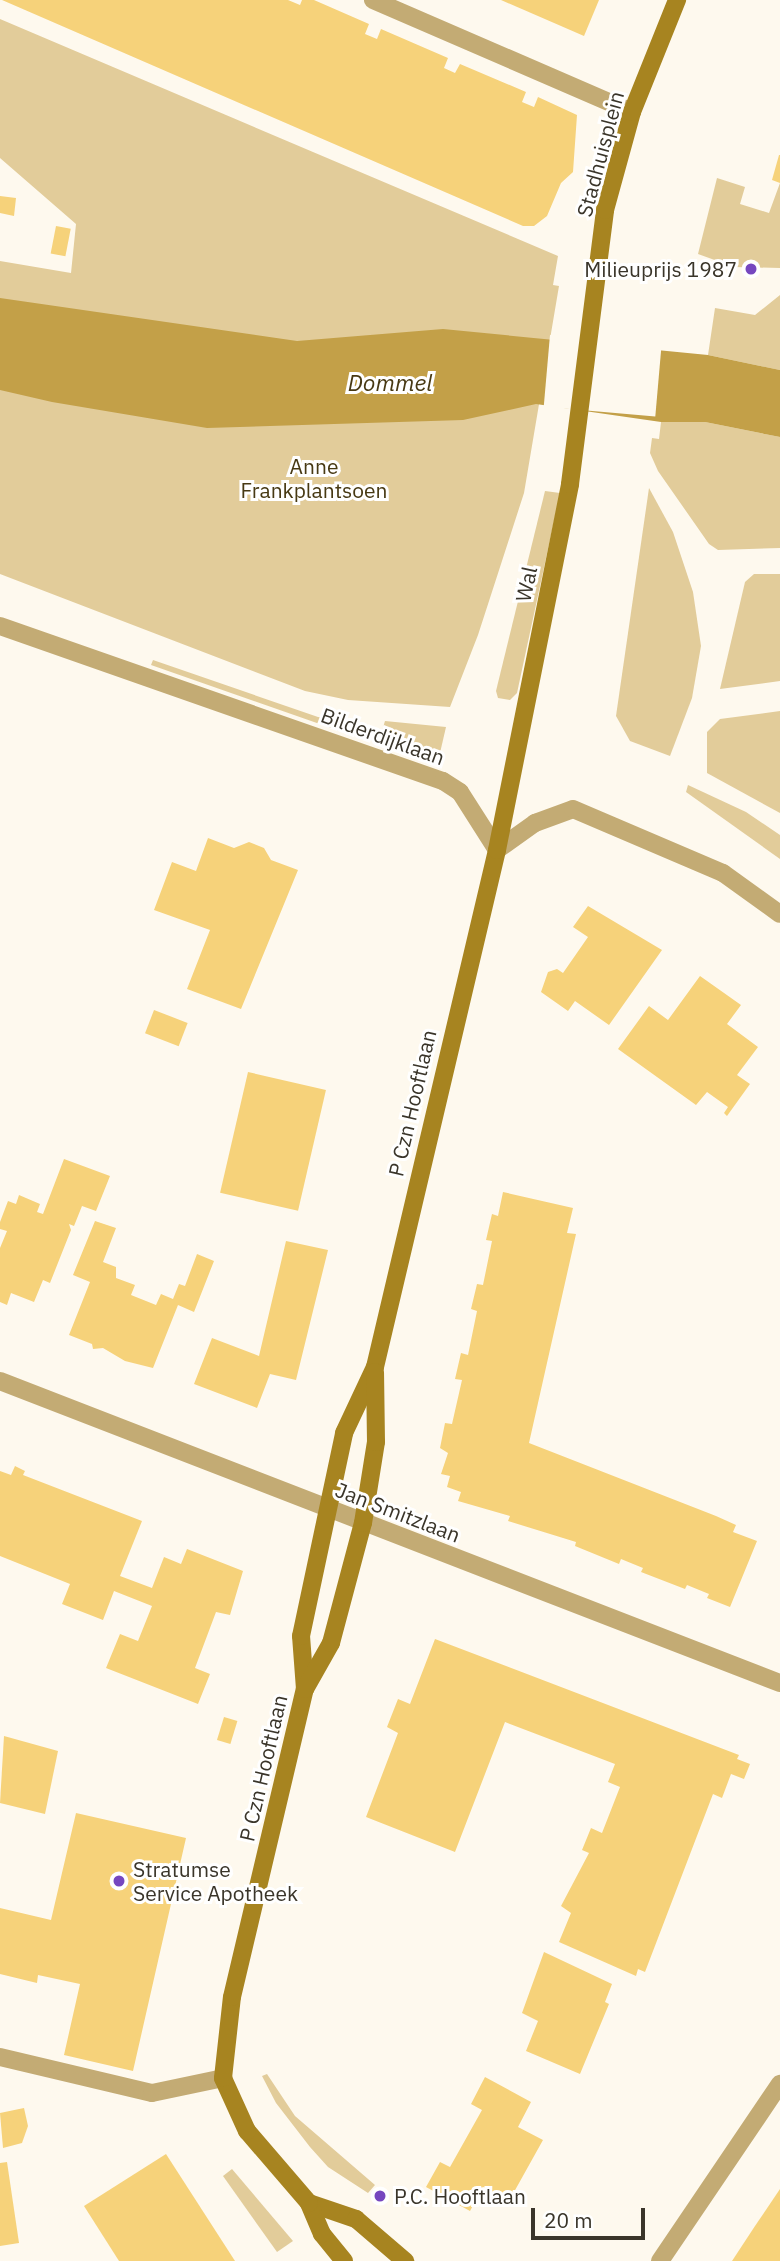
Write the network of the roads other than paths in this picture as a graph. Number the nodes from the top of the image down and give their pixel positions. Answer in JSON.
{"nodes":[{"id":1,"x":373,"y":0,"type":"edge"},
{"id":2,"x":677,"y":0,"type":"edge"},
{"id":3,"x":632,"y":113,"type":"junction"},
{"id":4,"x":589,"y":326,"type":"joint"},
{"id":5,"x":0,"y":626,"type":"edge"},
{"id":6,"x":497,"y":850,"type":"junction"},
{"id":7,"x":780,"y":914,"type":"edge"},
{"id":8,"x":375,"y":1367,"type":"junction"},
{"id":9,"x":0,"y":1381,"type":"edge"},
{"id":10,"x":328,"y":1510,"type":"junction"},
{"id":11,"x":363,"y":1523,"type":"junction"},
{"id":12,"x":780,"y":1683,"type":"edge"},
{"id":13,"x":305,"y":1689,"type":"junction"},
{"id":14,"x":0,"y":2057,"type":"edge"},
{"id":15,"x":223,"y":2078,"type":"junction"},
{"id":16,"x":780,"y":2084,"type":"edge"},
{"id":17,"x":309,"y":2203,"type":"junction"},
{"id":18,"x":344,"y":2261,"type":"edge"},
{"id":19,"x":405,"y":2261,"type":"edge"},
{"id":20,"x":660,"y":2261,"type":"edge"}],
"edges":[{"from":1,"to":3,"type":"street"},
{"from":2,"to":3,"type":"street","name":"Stadhuisplein"},
{"from":3,"to":4,"type":"street","name":"Stadhuisplein"},
{"from":4,"to":6,"type":"street","name":"Wal"},
{"from":5,"to":6,"type":"street","name":"Bilderdijklaan"},
{"from":6,"to":7,"type":"street"},
{"from":6,"to":8,"type":"street","name":"P Czn Hooftlaan"},
{"from":8,"to":10,"type":"street","name":"P Czn Hooftlaan"},
{"from":8,"to":11,"type":"street","name":"P Czn Hooftlaan"},
{"from":9,"to":10,"type":"street","name":"Jan Smitzlaan"},
{"from":10,"to":11,"type":"street","name":"Jan Smitzlaan"},
{"from":10,"to":13,"type":"street","name":"P Czn Hooftlaan"},
{"from":11,"to":12,"type":"street","name":"Jan Smitzlaan"},
{"from":11,"to":13,"type":"street","name":"P Czn Hooftlaan"},
{"from":13,"to":15,"type":"street","name":"P Czn Hooftlaan"},
{"from":14,"to":15,"type":"street"},
{"from":15,"to":17,"type":"street"},
{"from":16,"to":20,"type":"street"},
{"from":17,"to":18,"type":"street"},
{"from":17,"to":19,"type":"street"}]}
